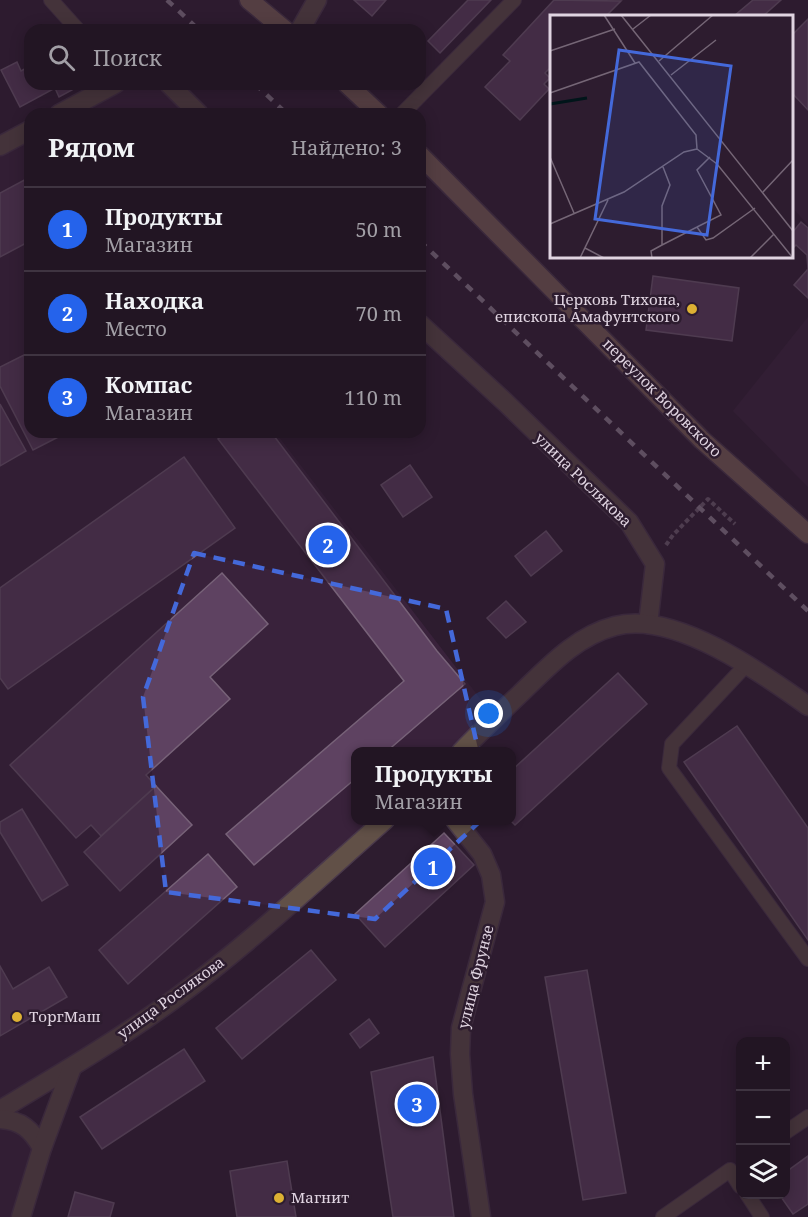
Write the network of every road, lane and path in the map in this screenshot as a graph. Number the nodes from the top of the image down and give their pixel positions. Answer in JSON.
{"nodes":[{"id":1,"x":51,"y":0,"type":"edge"},
{"id":2,"x":249,"y":0,"type":"edge"},
{"id":3,"x":317,"y":0,"type":"edge"},
{"id":4,"x":514,"y":0,"type":"edge"},
{"id":5,"x":73,"y":24,"type":"edge"},
{"id":6,"x":278,"y":24,"type":"edge"},
{"id":7,"x":303,"y":24,"type":"edge"},
{"id":8,"x":104,"y":90,"type":"edge"},
{"id":9,"x":175,"y":90,"type":"edge"},
{"id":10,"x":353,"y":90,"type":"edge"},
{"id":11,"x":426,"y":90,"type":"edge"},
{"id":12,"x":426,"y":90,"type":"edge"},
{"id":13,"x":70,"y":108,"type":"edge"},
{"id":14,"x":193,"y":108,"type":"edge"},
{"id":15,"x":373,"y":108,"type":"edge"},
{"id":16,"x":408,"y":108,"type":"edge"},
{"id":17,"x":24,"y":133,"type":"edge"},
{"id":18,"x":0,"y":146,"type":"edge"},
{"id":19,"x":426,"y":161,"type":"edge"},
{"id":20,"x":426,"y":330,"type":"edge"},
{"id":21,"x":735,"y":524,"type":"dead end"},
{"id":22,"x":808,"y":534,"type":"edge"},
{"id":23,"x":654,"y":564,"type":"junction"},
{"id":24,"x":648,"y":624,"type":"junction"},
{"id":25,"x":747,"y":664,"type":"junction"},
{"id":26,"x":808,"y":706,"type":"edge"},
{"id":27,"x":466,"y":747,"type":"edge"},
{"id":28,"x":379,"y":825,"type":"edge"},
{"id":29,"x":459,"y":825,"type":"edge"},
{"id":30,"x":808,"y":960,"type":"edge"},
{"id":31,"x":72,"y":1067,"type":"junction"},
{"id":32,"x":0,"y":1110,"type":"edge"},
{"id":33,"x":808,"y":1117,"type":"edge"},
{"id":34,"x":0,"y":1119,"type":"edge"},
{"id":35,"x":790,"y":1129,"type":"edge"},
{"id":36,"x":42,"y":1148,"type":"junction"},
{"id":37,"x":735,"y":1166,"type":"edge"},
{"id":38,"x":750,"y":1199,"type":"edge"},
{"id":39,"x":21,"y":1217,"type":"edge"},
{"id":40,"x":481,"y":1217,"type":"edge"},
{"id":41,"x":663,"y":1217,"type":"edge"},
{"id":42,"x":762,"y":1217,"type":"edge"}],
"edges":[{"from":1,"to":5,"type":"lane"},
{"from":2,"to":6,"type":"street"},
{"from":3,"to":7,"type":"street"},
{"from":4,"to":12,"type":"lane"},
{"from":8,"to":13,"type":"street"},
{"from":9,"to":14,"type":"street"},
{"from":10,"to":15,"type":"street"},
{"from":11,"to":16,"type":"lane"},
{"from":17,"to":18,"type":"street"},
{"from":19,"to":22,"type":"street","name":"переулок Воровского"},
{"from":20,"to":23,"type":"street","name":"улица Рослякова"},
{"from":21,"to":23,"type":"path"},
{"from":23,"to":24,"type":"street"},
{"from":24,"to":25,"type":"street"},
{"from":24,"to":27,"type":"street"},
{"from":25,"to":26,"type":"street"},
{"from":25,"to":30,"type":"lane"},
{"from":28,"to":31,"type":"street","name":"улица Рослякова"},
{"from":29,"to":40,"type":"street","name":"улица Фрунзе"},
{"from":31,"to":32,"type":"street","name":"улица Рослякова"},
{"from":31,"to":36,"type":"street"},
{"from":33,"to":35,"type":"lane"},
{"from":34,"to":36,"type":"street"},
{"from":36,"to":39,"type":"street"},
{"from":37,"to":41,"type":"lane"},
{"from":38,"to":42,"type":"lane"}]}
